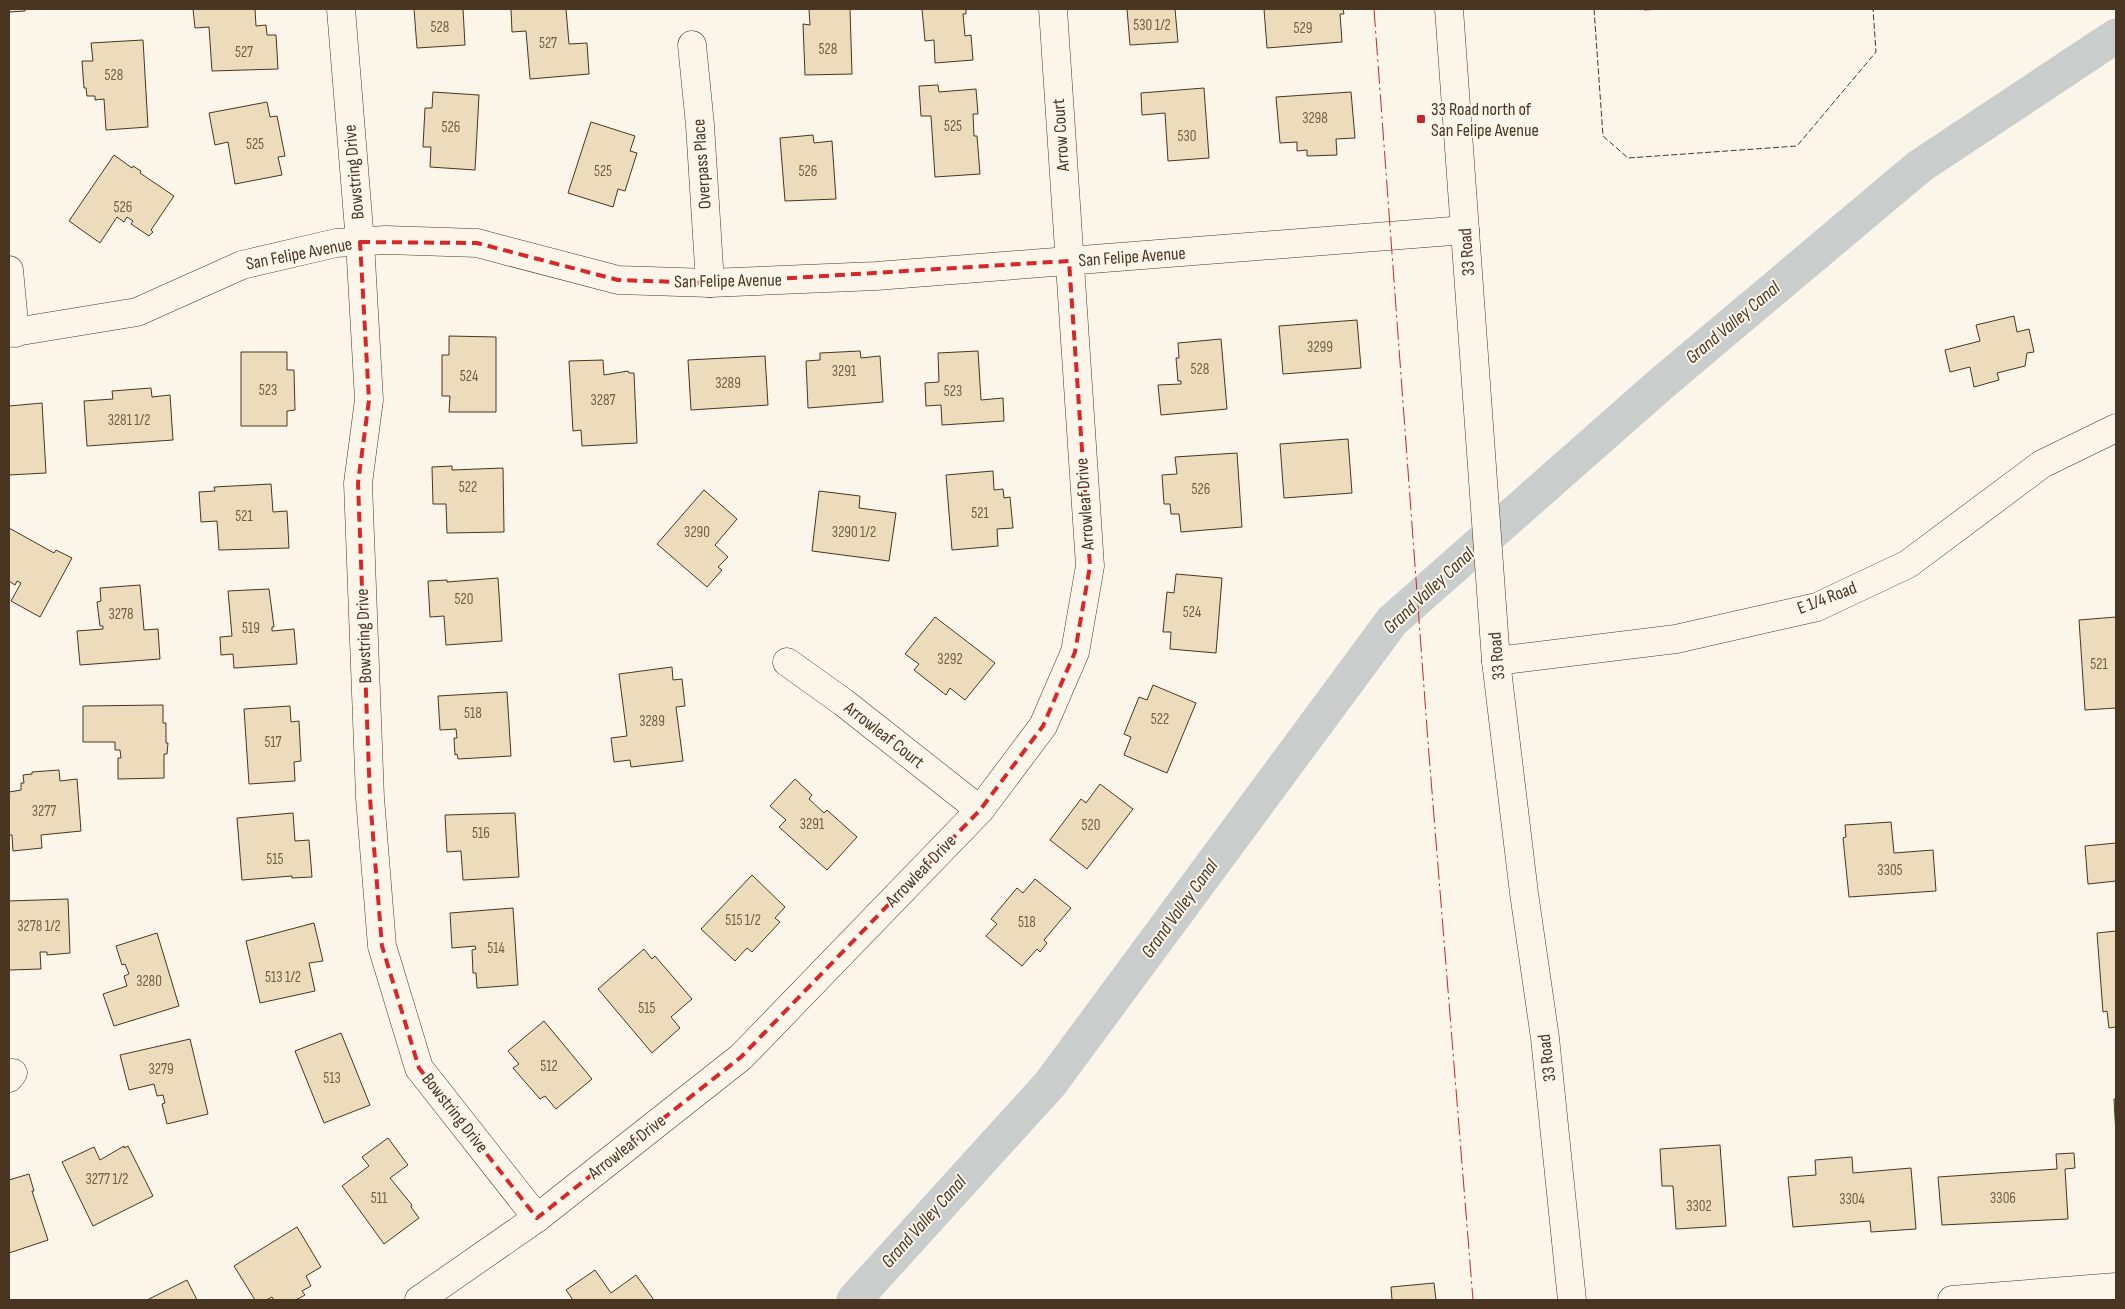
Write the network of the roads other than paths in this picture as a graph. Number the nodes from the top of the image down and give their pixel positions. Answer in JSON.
{"nodes":[{"id":1,"x":341,"y":9,"type":"edge"},
{"id":2,"x":1053,"y":9,"type":"edge"},
{"id":3,"x":1449,"y":9,"type":"edge"},
{"id":4,"x":692,"y":45,"type":"dead end"},
{"id":5,"x":1465,"y":230,"type":"junction"},
{"id":6,"x":360,"y":242,"type":"junction"},
{"id":7,"x":1069,"y":262,"type":"junction"},
{"id":8,"x":9,"y":270,"type":"edge"},
{"id":9,"x":710,"y":283,"type":"junction"},
{"id":10,"x":12,"y":333,"type":"edge"},
{"id":11,"x":2116,"y":428,"type":"edge"},
{"id":12,"x":1496,"y":661,"type":"junction"},
{"id":13,"x":786,"y":662,"type":"dead end"},
{"id":14,"x":980,"y":810,"type":"junction"},
{"id":15,"x":537,"y":1218,"type":"junction"},
{"id":16,"x":2116,"y":1287,"type":"edge"},
{"id":17,"x":419,"y":1300,"type":"edge"},
{"id":18,"x":1572,"y":1300,"type":"edge"},
{"id":19,"x":1952,"y":1300,"type":"edge"}],
"edges":[{"from":1,"to":6,"type":"street","name":"Bowstring Drive"},
{"from":2,"to":7,"type":"street","name":"Arrow Court"},
{"from":3,"to":5,"type":"street","name":"33 Road"},
{"from":4,"to":9,"type":"street","name":"Overpass Place"},
{"from":5,"to":7,"type":"street","name":"San Felipe Avenue"},
{"from":5,"to":12,"type":"street","name":"33 Road"},
{"from":6,"to":9,"type":"street","name":"San Felipe Avenue"},
{"from":6,"to":10,"type":"street","name":"San Felipe Avenue"},
{"from":6,"to":15,"type":"street","name":"Bowstring Drive"},
{"from":7,"to":9,"type":"street","name":"San Felipe Avenue"},
{"from":7,"to":14,"type":"street","name":"Arrowleaf Drive"},
{"from":8,"to":10,"type":"street"},
{"from":11,"to":12,"type":"street","name":"E 1/4 Road"},
{"from":12,"to":18,"type":"street","name":"33 Road"},
{"from":13,"to":14,"type":"street","name":"Arrowleaf Court"},
{"from":14,"to":15,"type":"street","name":"Arrowleaf Drive"},
{"from":15,"to":17,"type":"street","name":"Arrowleaf Drive"},
{"from":16,"to":19,"type":"street"}]}
